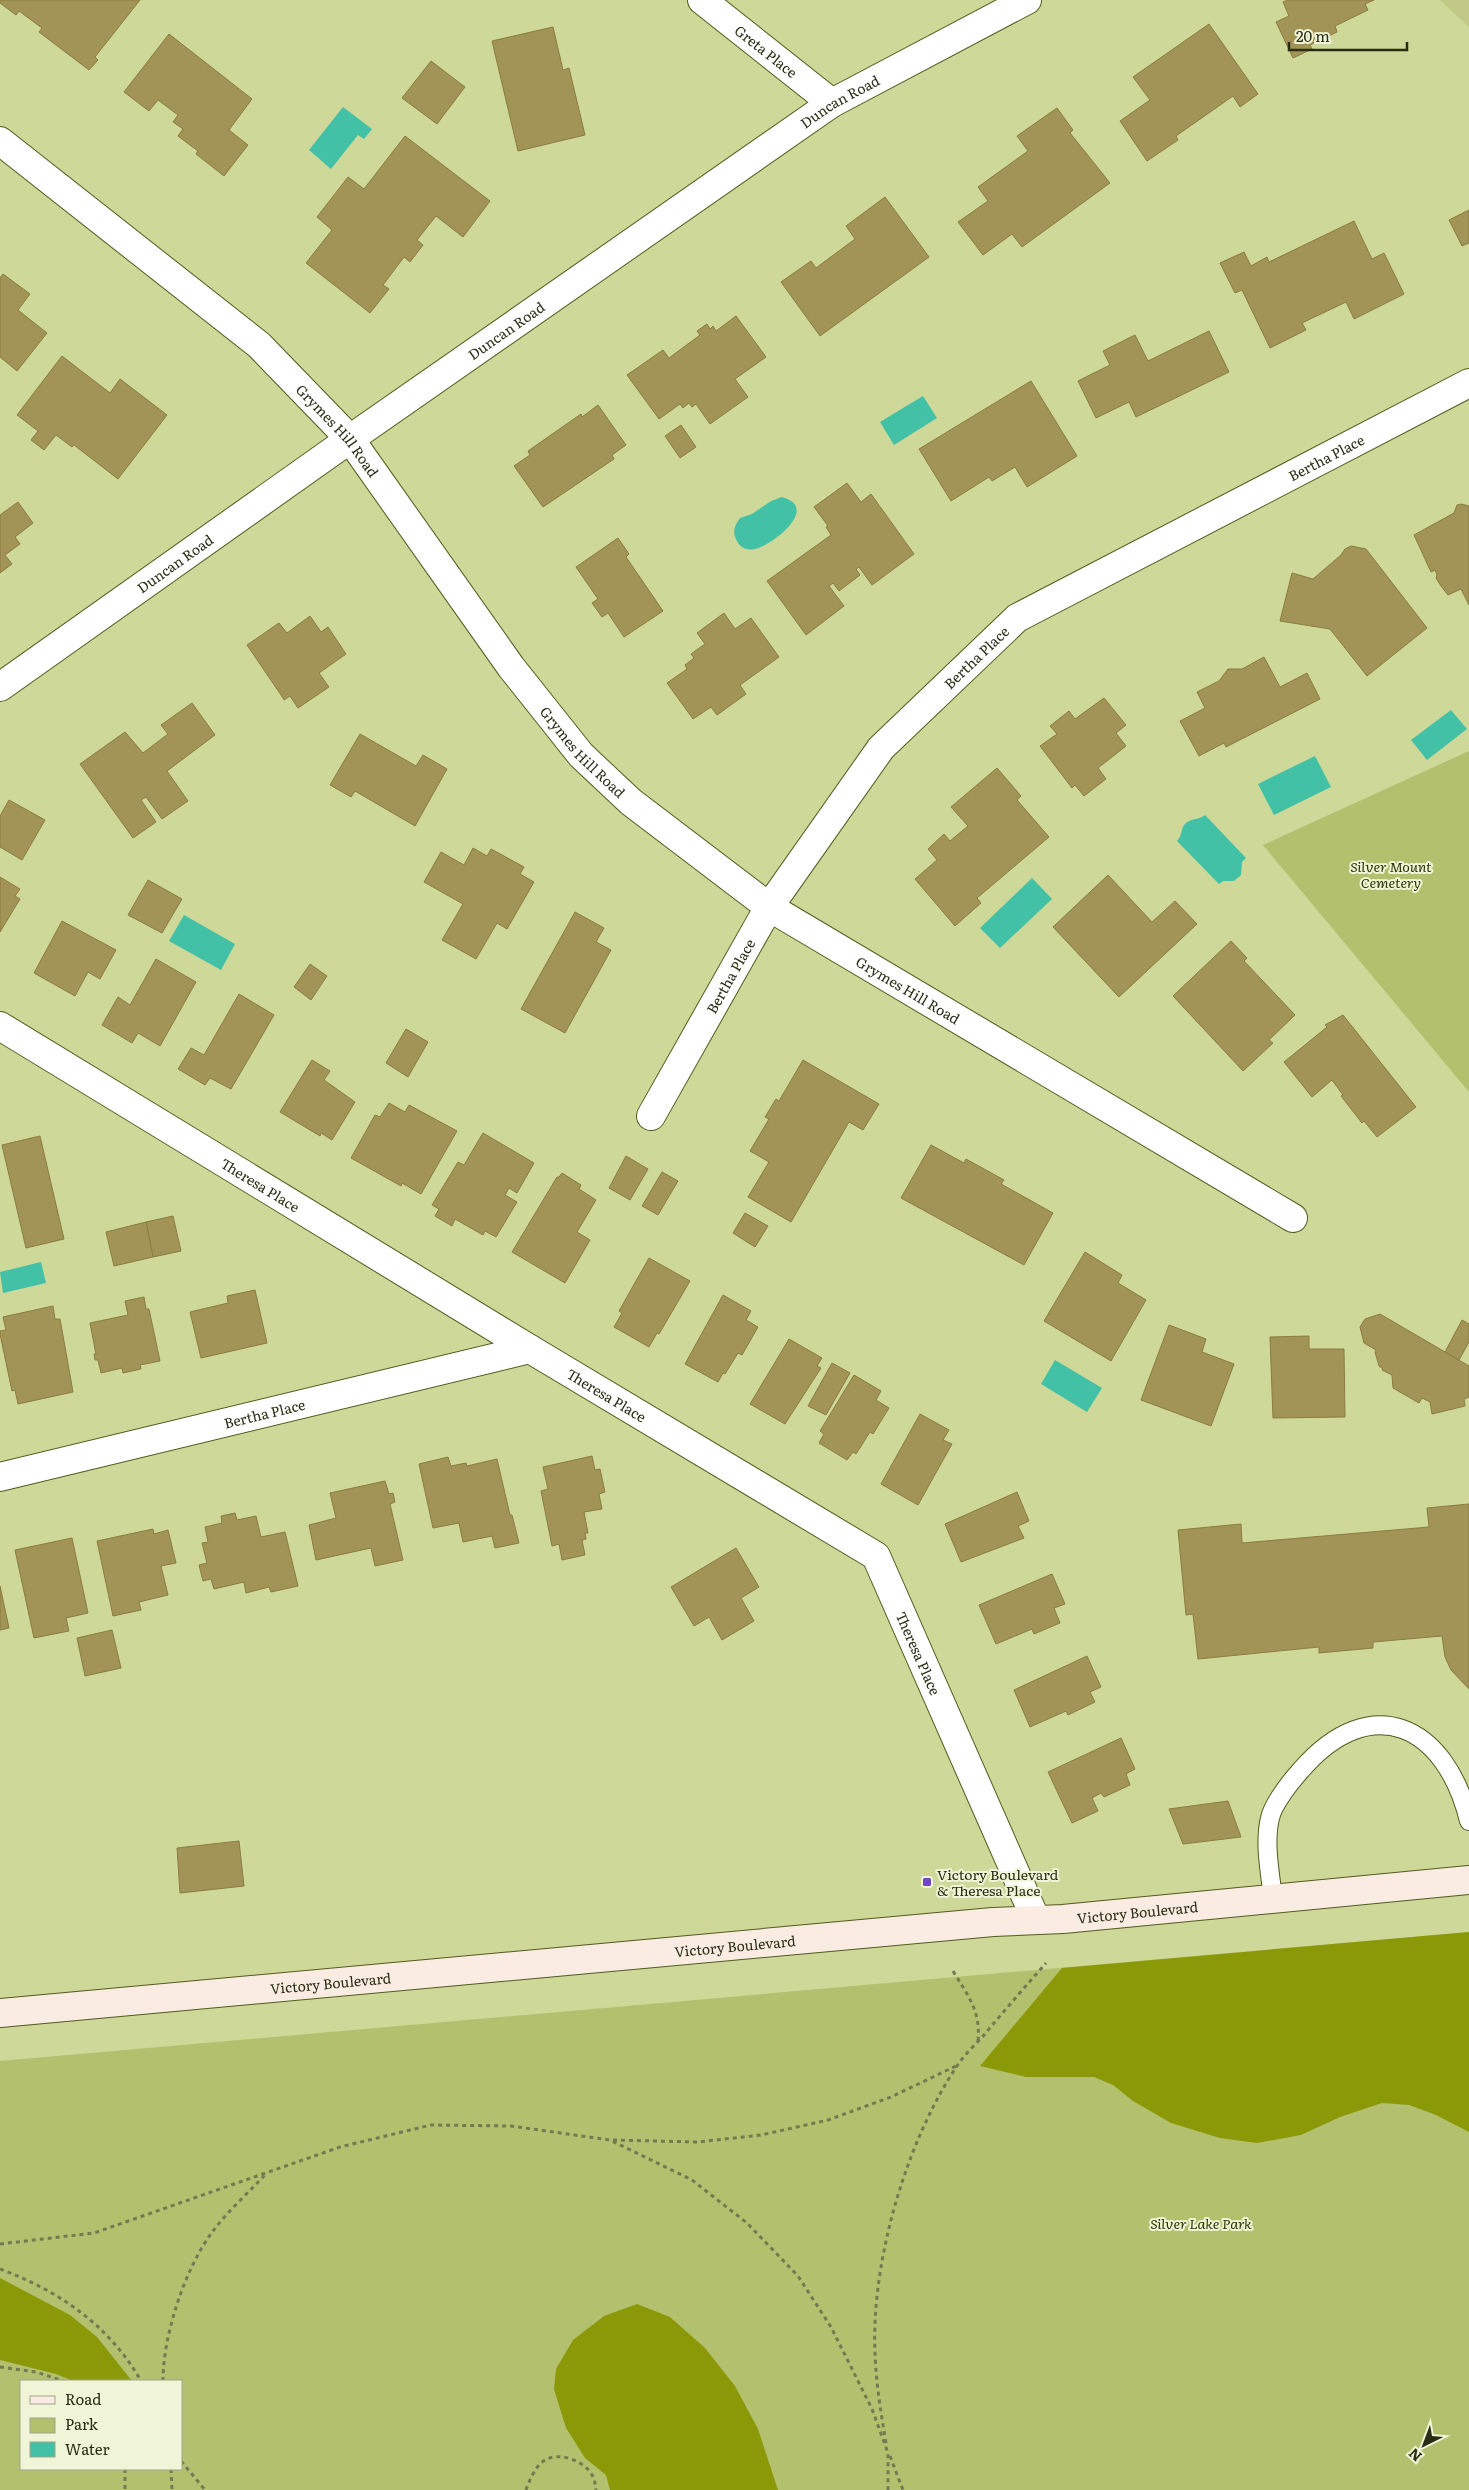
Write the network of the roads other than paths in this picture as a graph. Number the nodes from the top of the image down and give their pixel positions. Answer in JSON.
{"nodes":[{"id":1,"x":702,"y":0,"type":"edge"},
{"id":2,"x":1027,"y":0,"type":"edge"},
{"id":3,"x":832,"y":103,"type":"junction"},
{"id":4,"x":0,"y":141,"type":"edge"},
{"id":5,"x":1469,"y":383,"type":"edge"},
{"id":6,"x":350,"y":439,"type":"junction"},
{"id":7,"x":0,"y":687,"type":"edge"},
{"id":8,"x":769,"y":907,"type":"junction"},
{"id":9,"x":0,"y":1026,"type":"edge"},
{"id":10,"x":652,"y":1116,"type":"dead end"},
{"id":11,"x":1293,"y":1218,"type":"dead end"},
{"id":12,"x":530,"y":1350,"type":"junction"},
{"id":13,"x":0,"y":1477,"type":"edge"},
{"id":14,"x":1469,"y":1821,"type":"edge"},
{"id":15,"x":1469,"y":1880,"type":"edge"},
{"id":16,"x":1273,"y":1898,"type":"junction"},
{"id":17,"x":1036,"y":1920,"type":"junction"},
{"id":18,"x":0,"y":2013,"type":"edge"}],
"edges":[{"from":1,"to":3,"type":"street","name":"Greta Place"},
{"from":2,"to":3,"type":"street","name":"Duncan Road"},
{"from":3,"to":6,"type":"street","name":"Duncan Road"},
{"from":4,"to":6,"type":"street","name":"Grymes Hill Road"},
{"from":5,"to":8,"type":"street","name":"Bertha Place"},
{"from":6,"to":7,"type":"street","name":"Duncan Road"},
{"from":6,"to":8,"type":"street","name":"Grymes Hill Road"},
{"from":8,"to":10,"type":"street","name":"Bertha Place"},
{"from":8,"to":11,"type":"street","name":"Grymes Hill Road"},
{"from":9,"to":12,"type":"street","name":"Theresa Place"},
{"from":12,"to":13,"type":"street","name":"Bertha Place"},
{"from":12,"to":17,"type":"street","name":"Theresa Place"},
{"from":14,"to":16,"type":"lane"},
{"from":15,"to":16,"type":"main road","name":"Victory Boulevard"},
{"from":16,"to":17,"type":"main road","name":"Victory Boulevard"},
{"from":17,"to":18,"type":"main road","name":"Victory Boulevard"}]}
